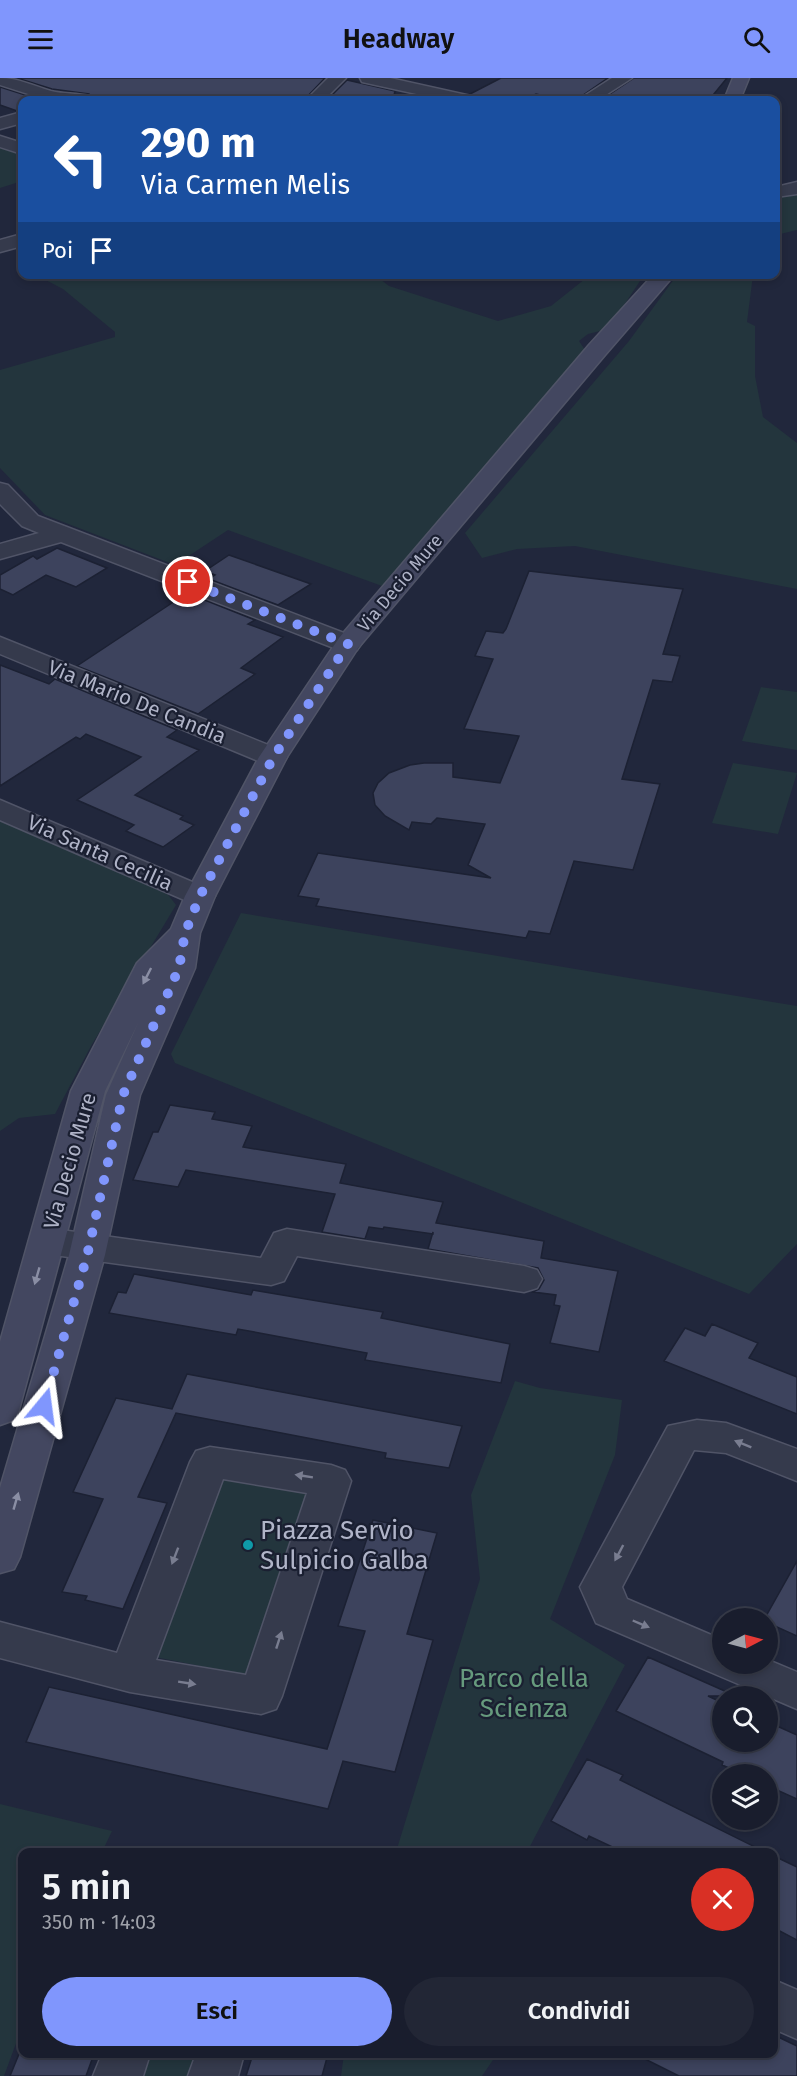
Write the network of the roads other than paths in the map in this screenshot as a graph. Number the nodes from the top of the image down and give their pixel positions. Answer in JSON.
{"nodes":[{"id":1,"x":338,"y":78,"type":"edge"},
{"id":2,"x":368,"y":78,"type":"edge"},
{"id":3,"x":624,"y":78,"type":"edge"},
{"id":4,"x":741,"y":78,"type":"edge"},
{"id":5,"x":4,"y":81,"type":"dead end"},
{"id":6,"x":51,"y":96,"type":"edge"},
{"id":7,"x":318,"y":96,"type":"edge"},
{"id":8,"x":447,"y":96,"type":"edge"},
{"id":9,"x":594,"y":96,"type":"edge"},
{"id":10,"x":734,"y":96,"type":"edge"},
{"id":11,"x":0,"y":141,"type":"edge"},
{"id":12,"x":18,"y":148,"type":"edge"},
{"id":13,"x":797,"y":188,"type":"edge"},
{"id":14,"x":780,"y":191,"type":"edge"},
{"id":15,"x":18,"y":241,"type":"edge"},
{"id":16,"x":0,"y":246,"type":"edge"},
{"id":17,"x":661,"y":279,"type":"edge"},
{"id":18,"x":0,"y":490,"type":"edge"},
{"id":19,"x":62,"y":534,"type":"junction"},
{"id":20,"x":0,"y":552,"type":"edge"},
{"id":21,"x":348,"y":644,"type":"junction"},
{"id":22,"x":0,"y":645,"type":"edge"},
{"id":23,"x":273,"y":758,"type":"junction"},
{"id":24,"x":0,"y":809,"type":"edge"},
{"id":25,"x":200,"y":896,"type":"junction"},
{"id":26,"x":185,"y":933,"type":"junction"},
{"id":27,"x":47,"y":1241,"type":"junction"},
{"id":28,"x":88,"y":1248,"type":"junction"},
{"id":29,"x":524,"y":1279,"type":"dead end"},
{"id":30,"x":0,"y":1410,"type":"edge"},
{"id":31,"x":797,"y":1466,"type":"edge"},
{"id":32,"x":0,"y":1557,"type":"edge"},
{"id":33,"x":0,"y":1640,"type":"edge"},
{"id":34,"x":712,"y":1654,"type":"edge"},
{"id":35,"x":130,"y":1674,"type":"junction"},
{"id":36,"x":756,"y":1674,"type":"edge"},
{"id":37,"x":797,"y":1691,"type":"edge"},
{"id":38,"x":778,"y":2006,"type":"edge"},
{"id":39,"x":797,"y":2016,"type":"edge"},
{"id":40,"x":125,"y":2058,"type":"edge"},
{"id":41,"x":219,"y":2058,"type":"edge"},
{"id":42,"x":118,"y":2076,"type":"edge"},
{"id":43,"x":213,"y":2076,"type":"edge"}],
"edges":[{"from":1,"to":7,"type":"street"},
{"from":2,"to":8,"type":"street"},
{"from":3,"to":9,"type":"street"},
{"from":4,"to":10,"type":"street"},
{"from":5,"to":6,"type":"street"},
{"from":11,"to":12,"type":"street"},
{"from":13,"to":14,"type":"street"},
{"from":15,"to":16,"type":"street"},
{"from":17,"to":21,"type":"street","name":"Via Decio Mure"},
{"from":18,"to":19,"type":"street"},
{"from":19,"to":20,"type":"street"},
{"from":19,"to":21,"type":"street"},
{"from":21,"to":23,"type":"street","name":"Via Decio Mure"},
{"from":22,"to":23,"type":"street","name":"Via Mario De Candia"},
{"from":23,"to":25,"type":"street","name":"Via Decio Mure"},
{"from":24,"to":25,"type":"street","name":"Via Santa Cecilia"},
{"from":25,"to":26,"type":"street","name":"Via Decio Mure"},
{"from":26,"to":27,"type":"street","name":"Via Decio Mure","one_way":true},
{"from":26,"to":28,"type":"street","name":"Via Decio Mure"},
{"from":27,"to":28,"type":"street"},
{"from":27,"to":30,"type":"street","name":"Via Decio Mure","one_way":true},
{"from":28,"to":29,"type":"street"},
{"from":32,"to":28,"type":"street","name":"Via Decio Mure","one_way":true},
{"from":31,"to":34,"type":"street","one_way":true},
{"from":33,"to":35,"type":"street"},
{"from":35,"to":35,"type":"street","one_way":true},
{"from":36,"to":37,"type":"street"},
{"from":38,"to":39,"type":"street"},
{"from":40,"to":42,"type":"street"},
{"from":41,"to":43,"type":"street"}]}
